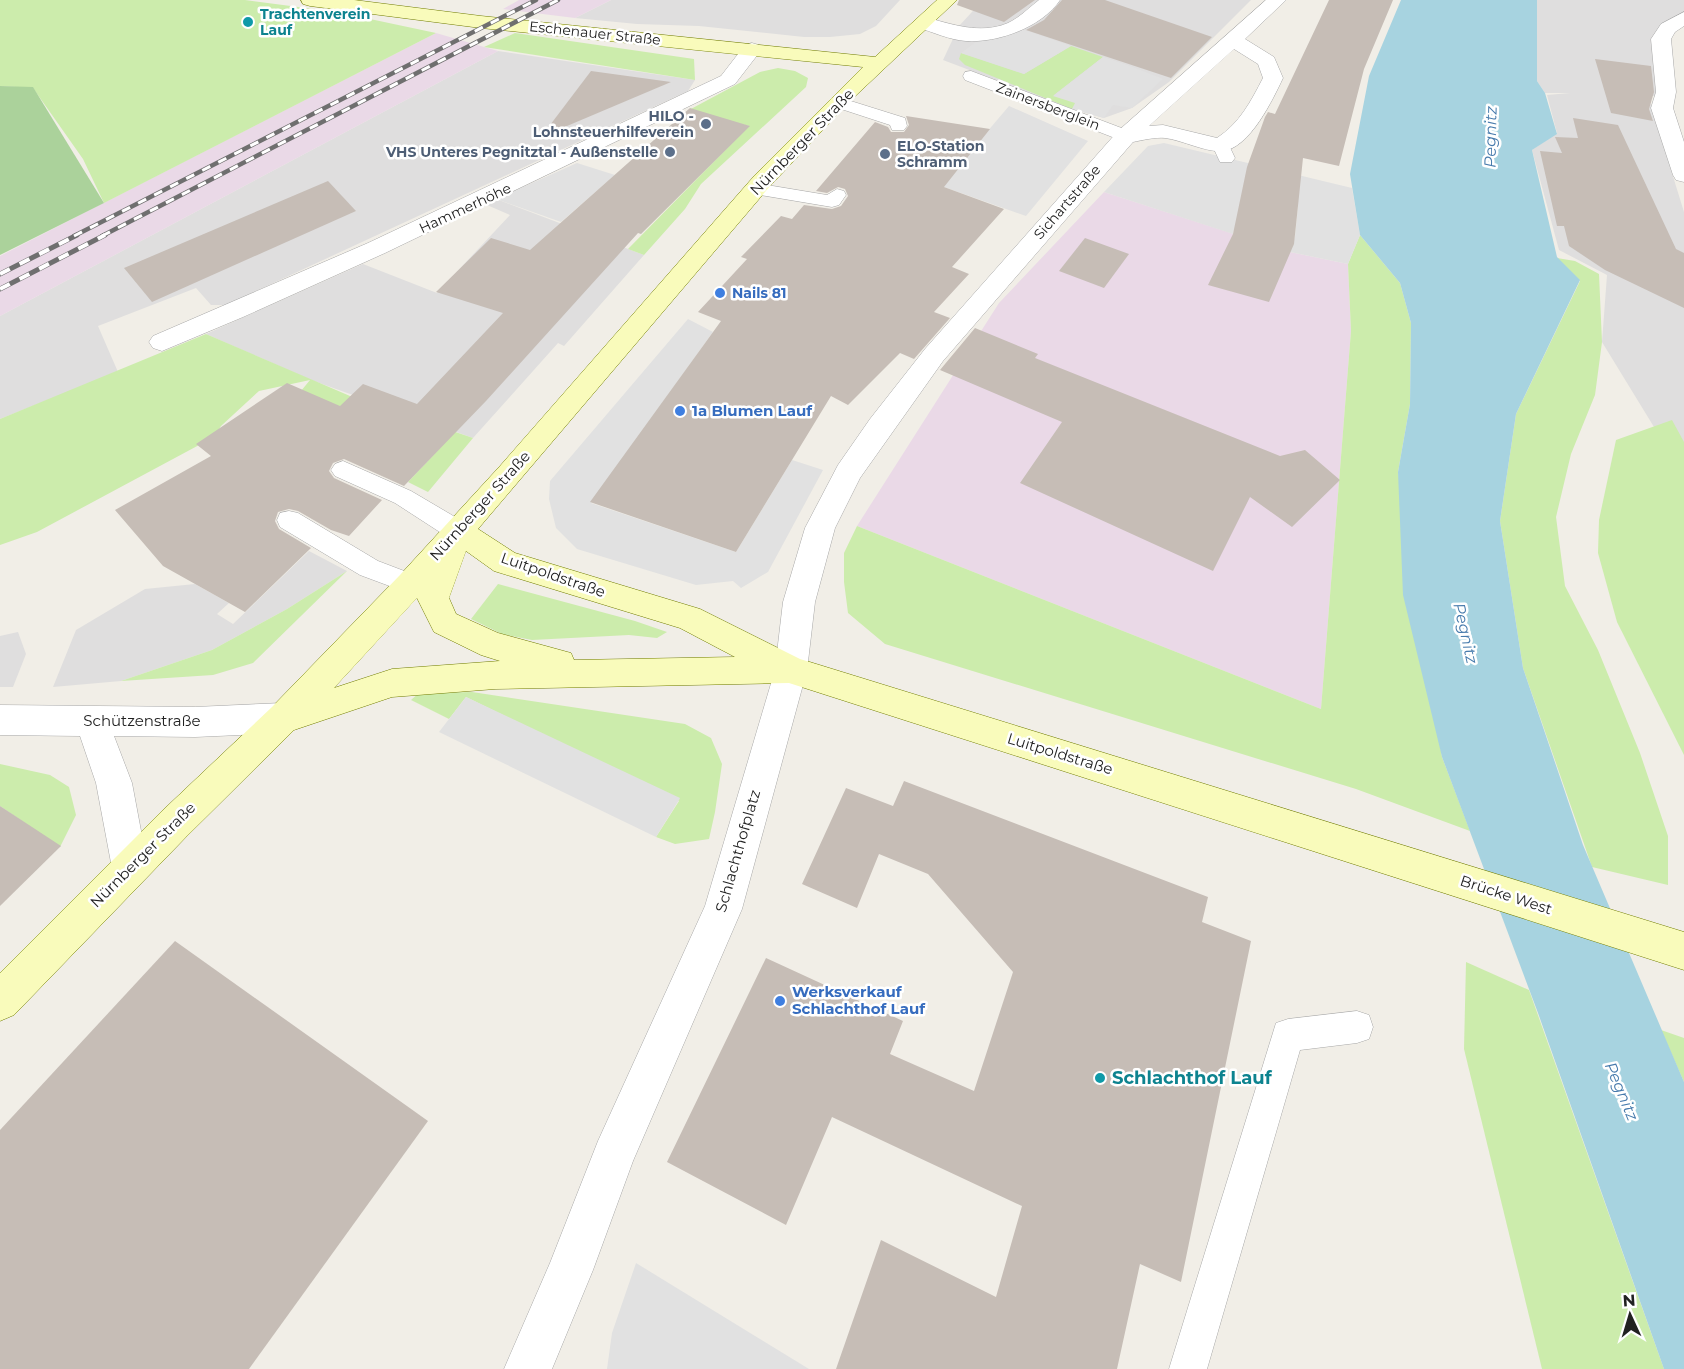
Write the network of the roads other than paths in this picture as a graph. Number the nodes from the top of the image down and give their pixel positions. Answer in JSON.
{"nodes":[{"id":1,"x":310,"y":0,"type":"edge"},
{"id":2,"x":948,"y":0,"type":"edge"},
{"id":3,"x":1051,"y":0,"type":"edge"},
{"id":4,"x":1277,"y":0,"type":"edge"},
{"id":5,"x":1684,"y":18,"type":"edge"},
{"id":6,"x":924,"y":23,"type":"junction"},
{"id":7,"x":1231,"y":39,"type":"junction"},
{"id":8,"x":752,"y":49,"type":"junction"},
{"id":9,"x":879,"y":63,"type":"junction"},
{"id":10,"x":971,"y":76,"type":"dead end"},
{"id":11,"x":838,"y":102,"type":"junction"},
{"id":12,"x":898,"y":126,"type":"dead end"},
{"id":13,"x":1126,"y":136,"type":"junction"},
{"id":14,"x":1684,"y":175,"type":"edge"},
{"id":15,"x":755,"y":189,"type":"junction"},
{"id":16,"x":837,"y":195,"type":"dead end"},
{"id":17,"x":162,"y":342,"type":"dead end"},
{"id":18,"x":880,"y":426,"type":"joint"},
{"id":19,"x":343,"y":470,"type":"dead end"},
{"id":20,"x":289,"y":520,"type":"dead end"},
{"id":21,"x":458,"y":531,"type":"junction"},
{"id":22,"x":411,"y":584,"type":"junction"},
{"id":23,"x":791,"y":670,"type":"junction"},
{"id":24,"x":597,"y":674,"type":"junction"},
{"id":25,"x":284,"y":718,"type":"junction"},
{"id":26,"x":0,"y":720,"type":"edge"},
{"id":27,"x":92,"y":721,"type":"junction"},
{"id":28,"x":1329,"y":838,"type":"joint"},
{"id":29,"x":130,"y":868,"type":"junction"},
{"id":30,"x":1684,"y":951,"type":"edge"},
{"id":31,"x":0,"y":1001,"type":"edge"},
{"id":32,"x":1357,"y":1027,"type":"dead end"},
{"id":33,"x":528,"y":1369,"type":"edge"},
{"id":34,"x":1188,"y":1369,"type":"edge"}],
"edges":[{"from":1,"to":8,"type":"main road","name":"Eschenauer Straße"},
{"from":2,"to":6,"type":"main road","name":"Nürnberger Straße"},
{"from":3,"to":6,"type":"street"},
{"from":4,"to":7,"type":"street","name":"Sichartstraße"},
{"from":5,"to":14,"type":"street"},
{"from":6,"to":9,"type":"main road","name":"Nürnberger Straße"},
{"from":7,"to":13,"type":"street","name":"Sichartstraße"},
{"from":7,"to":13,"type":"street"},
{"from":8,"to":9,"type":"main road","name":"Eschenauer Straße"},
{"from":8,"to":17,"type":"street","name":"Hammerhöhe"},
{"from":9,"to":11,"type":"main road","name":"Nürnberger Straße"},
{"from":10,"to":13,"type":"lane","name":"Zainersberglein"},
{"from":11,"to":12,"type":"lane"},
{"from":11,"to":15,"type":"main road","name":"Nürnberger Straße"},
{"from":13,"to":18,"type":"street","name":"Sichartstraße"},
{"from":15,"to":16,"type":"lane"},
{"from":15,"to":21,"type":"main road","name":"Nürnberger Straße"},
{"from":18,"to":23,"type":"street","name":"Schlachthofplatz"},
{"from":19,"to":21,"type":"lane"},
{"from":20,"to":22,"type":"lane"},
{"from":21,"to":22,"type":"main road","name":"Nürnberger Straße"},
{"from":21,"to":23,"type":"main road","name":"Luitpoldstraße"},
{"from":21,"to":24,"type":"main road","name":"Luitpoldstraße"},
{"from":22,"to":25,"type":"main road","name":"Nürnberger Straße"},
{"from":23,"to":24,"type":"main road","name":"Luitpoldstraße"},
{"from":23,"to":28,"type":"main road","name":"Luitpoldstraße"},
{"from":23,"to":33,"type":"street","name":"Schlachthofplatz"},
{"from":24,"to":25,"type":"main road","name":"Luitpoldstraße"},
{"from":25,"to":27,"type":"street","name":"Schützenstraße"},
{"from":25,"to":29,"type":"main road","name":"Nürnberger Straße"},
{"from":26,"to":27,"type":"street","name":"Schützenstraße"},
{"from":27,"to":29,"type":"street"},
{"from":28,"to":30,"type":"main road","name":"Brücke West"},
{"from":29,"to":31,"type":"main road","name":"Nürnberger Straße"},
{"from":32,"to":34,"type":"lane"}]}
